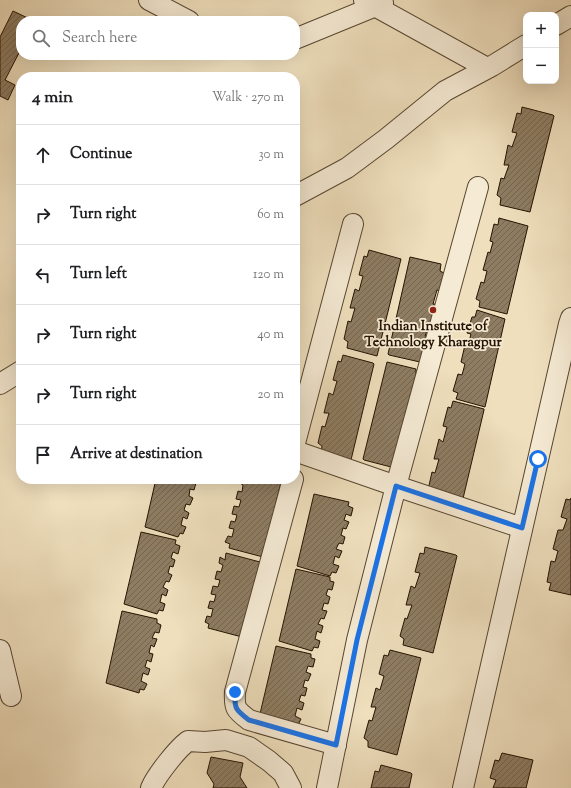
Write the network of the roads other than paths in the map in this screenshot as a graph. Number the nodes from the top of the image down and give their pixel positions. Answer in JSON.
{"nodes":[{"id":1,"x":149,"y":0,"type":"edge"},
{"id":2,"x":376,"y":2,"type":"edge"},
{"id":3,"x":179,"y":16,"type":"edge"},
{"id":4,"x":571,"y":16,"type":"edge"},
{"id":5,"x":559,"y":23,"type":"edge"},
{"id":6,"x":300,"y":37,"type":"edge"},
{"id":7,"x":523,"y":47,"type":"edge"},
{"id":8,"x":487,"y":68,"type":"junction"},
{"id":9,"x":478,"y":187,"type":"dead end"},
{"id":10,"x":300,"y":193,"type":"edge"},
{"id":11,"x":353,"y":224,"type":"dead end"},
{"id":12,"x":571,"y":318,"type":"edge"},
{"id":13,"x":16,"y":374,"type":"edge"},
{"id":14,"x":0,"y":384,"type":"edge"},
{"id":15,"x":300,"y":437,"type":"edge"},
{"id":16,"x":300,"y":450,"type":"edge"},
{"id":17,"x":292,"y":484,"type":"edge"},
{"id":18,"x":396,"y":486,"type":"junction"},
{"id":19,"x":522,"y":528,"type":"junction"},
{"id":20,"x":0,"y":650,"type":"edge"},
{"id":21,"x":11,"y":696,"type":"dead end"},
{"id":22,"x":336,"y":745,"type":"junction"},
{"id":23,"x":151,"y":788,"type":"edge"},
{"id":24,"x":291,"y":788,"type":"edge"},
{"id":25,"x":328,"y":788,"type":"edge"},
{"id":26,"x":463,"y":788,"type":"edge"}],
"edges":[{"from":1,"to":3,"type":"street"},
{"from":2,"to":6,"type":"street"},
{"from":2,"to":8,"type":"street"},
{"from":4,"to":5,"type":"street"},
{"from":7,"to":8,"type":"street"},
{"from":8,"to":10,"type":"street"},
{"from":9,"to":18,"type":"street"},
{"from":11,"to":15,"type":"street"},
{"from":12,"to":19,"type":"street"},
{"from":13,"to":14,"type":"street"},
{"from":16,"to":18,"type":"street"},
{"from":17,"to":22,"type":"street"},
{"from":18,"to":19,"type":"street"},
{"from":18,"to":22,"type":"street"},
{"from":19,"to":26,"type":"street"},
{"from":20,"to":21,"type":"street"},
{"from":22,"to":25,"type":"street"},
{"from":23,"to":24,"type":"street"}]}
